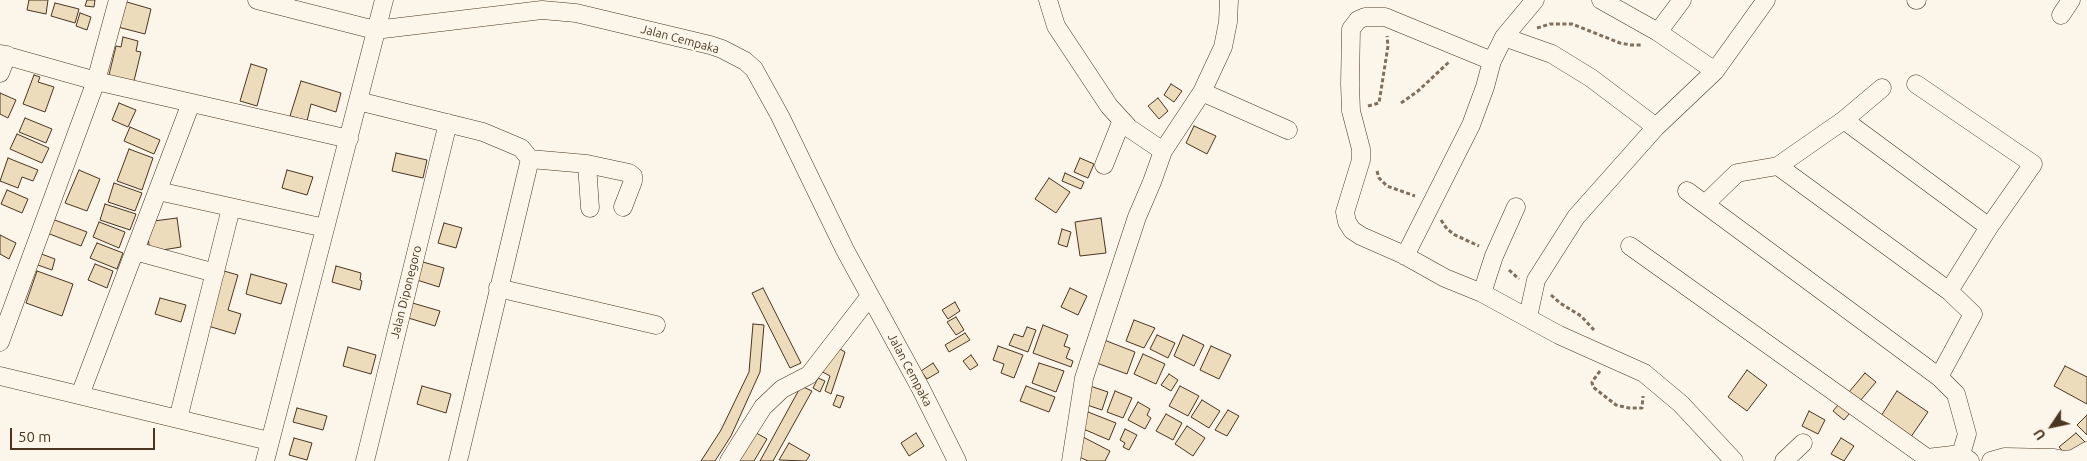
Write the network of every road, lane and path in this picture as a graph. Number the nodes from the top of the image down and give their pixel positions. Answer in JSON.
{"nodes":[{"id":1,"x":118,"y":0,"type":"edge"},
{"id":2,"x":256,"y":0,"type":"edge"},
{"id":3,"x":384,"y":0,"type":"edge"},
{"id":4,"x":1048,"y":0,"type":"edge"},
{"id":5,"x":1229,"y":0,"type":"edge"},
{"id":6,"x":1535,"y":0,"type":"edge"},
{"id":7,"x":1601,"y":0,"type":"edge"},
{"id":8,"x":1682,"y":0,"type":"edge"},
{"id":9,"x":1766,"y":0,"type":"edge"},
{"id":10,"x":2071,"y":0,"type":"edge"},
{"id":11,"x":543,"y":5,"type":"edge"},
{"id":12,"x":2061,"y":15,"type":"dead end"},
{"id":13,"x":1385,"y":18,"type":"junction"},
{"id":14,"x":375,"y":30,"type":"junction"},
{"id":15,"x":1658,"y":32,"type":"junction"},
{"id":16,"x":1504,"y":37,"type":"junction"},
{"id":17,"x":3,"y":54,"type":"edge"},
{"id":18,"x":1492,"y":60,"type":"junction"},
{"id":19,"x":1715,"y":71,"type":"junction"},
{"id":20,"x":0,"y":73,"type":"edge"},
{"id":21,"x":96,"y":81,"type":"junction"},
{"id":22,"x":1916,"y":84,"type":"dead end"},
{"id":23,"x":1882,"y":88,"type":"dead end"},
{"id":24,"x":1202,"y":92,"type":"junction"},
{"id":25,"x":358,"y":101,"type":"junction"},
{"id":26,"x":191,"y":103,"type":"junction"},
{"id":27,"x":1351,"y":111,"type":"junction"},
{"id":28,"x":1122,"y":120,"type":"junction"},
{"id":29,"x":1844,"y":120,"type":"junction"},
{"id":30,"x":448,"y":124,"type":"junction"},
{"id":31,"x":1656,"y":127,"type":"junction"},
{"id":32,"x":1288,"y":130,"type":"dead end"},
{"id":33,"x":349,"y":139,"type":"junction"},
{"id":34,"x":1163,"y":151,"type":"junction"},
{"id":35,"x":530,"y":159,"type":"junction"},
{"id":36,"x":587,"y":164,"type":"junction"},
{"id":37,"x":1104,"y":165,"type":"dead end"},
{"id":38,"x":1778,"y":166,"type":"junction"},
{"id":39,"x":158,"y":191,"type":"junction"},
{"id":40,"x":1688,"y":191,"type":"dead end"},
{"id":41,"x":1704,"y":204,"type":"junction"},
{"id":42,"x":623,"y":207,"type":"dead end"},
{"id":43,"x":1516,"y":207,"type":"dead end"},
{"id":44,"x":231,"y":208,"type":"junction"},
{"id":45,"x":590,"y":208,"type":"dead end"},
{"id":46,"x":1989,"y":227,"type":"junction"},
{"id":47,"x":326,"y":228,"type":"junction"},
{"id":48,"x":1630,"y":246,"type":"dead end"},
{"id":49,"x":135,"y":251,"type":"junction"},
{"id":50,"x":1405,"y":256,"type":"junction"},
{"id":51,"x":215,"y":274,"type":"junction"},
{"id":52,"x":498,"y":288,"type":"junction"},
{"id":53,"x":1949,"y":290,"type":"junction"},
{"id":54,"x":1482,"y":293,"type":"junction"},
{"id":55,"x":870,"y":296,"type":"junction"},
{"id":56,"x":1528,"y":317,"type":"junction"},
{"id":57,"x":656,"y":325,"type":"dead end"},
{"id":58,"x":0,"y":342,"type":"edge"},
{"id":59,"x":1610,"y":358,"type":"junction"},
{"id":60,"x":0,"y":376,"type":"edge"},
{"id":61,"x":1939,"y":377,"type":"junction"},
{"id":62,"x":80,"y":395,"type":"junction"},
{"id":63,"x":1642,"y":408,"type":"dead end"},
{"id":64,"x":178,"y":419,"type":"junction"},
{"id":65,"x":270,"y":440,"type":"junction"},
{"id":66,"x":1803,"y":443,"type":"dead end"},
{"id":67,"x":1966,"y":457,"type":"edge"},
{"id":68,"x":2078,"y":457,"type":"edge"},
{"id":69,"x":265,"y":461,"type":"edge"},
{"id":70,"x":366,"y":461,"type":"edge"},
{"id":71,"x":458,"y":461,"type":"edge"},
{"id":72,"x":729,"y":461,"type":"edge"},
{"id":73,"x":957,"y":461,"type":"edge"},
{"id":74,"x":1072,"y":461,"type":"edge"},
{"id":75,"x":1734,"y":461,"type":"edge"},
{"id":76,"x":1784,"y":461,"type":"edge"},
{"id":77,"x":1991,"y":461,"type":"edge"}],
"edges":[{"from":1,"to":21,"type":"street"},
{"from":2,"to":14,"type":"street","name":"Jalan Cempaka"},
{"from":3,"to":14,"type":"street"},
{"from":4,"to":28,"type":"street"},
{"from":5,"to":24,"type":"street"},
{"from":6,"to":16,"type":"street"},
{"from":7,"to":15,"type":"street"},
{"from":8,"to":15,"type":"street"},
{"from":9,"to":19,"type":"street"},
{"from":10,"to":12,"type":"street"},
{"from":11,"to":14,"type":"street","name":"Jalan Cempaka"},
{"from":11,"to":55,"type":"street","name":"Jalan Cempaka"},
{"from":13,"to":18,"type":"street"},
{"from":13,"to":27,"type":"path"},
{"from":13,"to":27,"type":"street"},
{"from":14,"to":25,"type":"street"},
{"from":15,"to":19,"type":"street"},
{"from":16,"to":18,"type":"street"},
{"from":16,"to":31,"type":"street"},
{"from":17,"to":20,"type":"street"},
{"from":17,"to":21,"type":"street"},
{"from":18,"to":50,"type":"street"},
{"from":19,"to":31,"type":"street"},
{"from":21,"to":26,"type":"street"},
{"from":21,"to":58,"type":"street"},
{"from":22,"to":46,"type":"street"},
{"from":23,"to":29,"type":"street"},
{"from":24,"to":32,"type":"street"},
{"from":24,"to":34,"type":"street"},
{"from":25,"to":30,"type":"street"},
{"from":25,"to":33,"type":"street"},
{"from":26,"to":33,"type":"street"},
{"from":26,"to":39,"type":"street"},
{"from":27,"to":50,"type":"street"},
{"from":28,"to":34,"type":"street"},
{"from":28,"to":37,"type":"street"},
{"from":29,"to":38,"type":"street"},
{"from":29,"to":46,"type":"street"},
{"from":30,"to":35,"type":"street"},
{"from":30,"to":70,"type":"street","name":"Jalan Diponegoro"},
{"from":31,"to":56,"type":"street"},
{"from":33,"to":47,"type":"street"},
{"from":34,"to":74,"type":"street"},
{"from":35,"to":36,"type":"street"},
{"from":35,"to":52,"type":"street"},
{"from":36,"to":42,"type":"street"},
{"from":36,"to":45,"type":"street"},
{"from":38,"to":41,"type":"street"},
{"from":38,"to":53,"type":"street"},
{"from":39,"to":44,"type":"street"},
{"from":39,"to":49,"type":"street"},
{"from":40,"to":41,"type":"street"},
{"from":41,"to":61,"type":"street"},
{"from":43,"to":54,"type":"street"},
{"from":44,"to":47,"type":"street"},
{"from":44,"to":51,"type":"street"},
{"from":46,"to":53,"type":"street"},
{"from":47,"to":65,"type":"street"},
{"from":48,"to":67,"type":"street"},
{"from":49,"to":51,"type":"street"},
{"from":49,"to":62,"type":"street"},
{"from":50,"to":54,"type":"street"},
{"from":51,"to":64,"type":"street"},
{"from":52,"to":57,"type":"street"},
{"from":52,"to":71,"type":"street"},
{"from":53,"to":61,"type":"street"},
{"from":54,"to":56,"type":"street"},
{"from":55,"to":72,"type":"street"},
{"from":55,"to":73,"type":"street","name":"Jalan Cempaka"},
{"from":56,"to":59,"type":"street"},
{"from":59,"to":63,"type":"path"},
{"from":59,"to":75,"type":"street"},
{"from":60,"to":62,"type":"street"},
{"from":61,"to":67,"type":"street"},
{"from":62,"to":64,"type":"street"},
{"from":64,"to":65,"type":"street"},
{"from":65,"to":69,"type":"street"},
{"from":66,"to":76,"type":"street"},
{"from":68,"to":77,"type":"street"}]}
